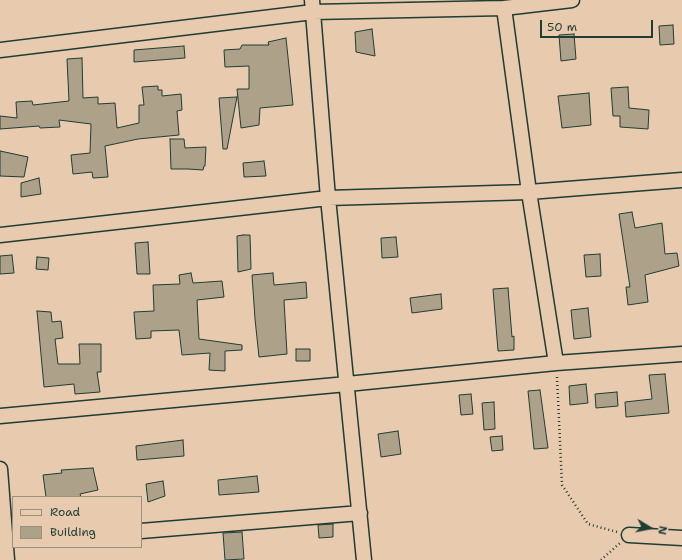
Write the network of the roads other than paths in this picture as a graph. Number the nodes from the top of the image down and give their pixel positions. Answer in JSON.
{"nodes":[{"id":1,"x":572,"y":0,"type":"edge"},
{"id":2,"x":312,"y":6,"type":"edge"},
{"id":3,"x":504,"y":8,"type":"junction"},
{"id":4,"x":0,"y":50,"type":"edge"},
{"id":5,"x":682,"y":180,"type":"edge"},
{"id":6,"x":529,"y":192,"type":"junction"},
{"id":7,"x":328,"y":198,"type":"junction"},
{"id":8,"x":0,"y":235,"type":"edge"},
{"id":9,"x":682,"y":354,"type":"edge"},
{"id":10,"x":556,"y":363,"type":"junction"},
{"id":11,"x":347,"y":384,"type":"junction"},
{"id":12,"x":0,"y":416,"type":"edge"},
{"id":13,"x":0,"y":469,"type":"edge"},
{"id":14,"x":360,"y":513,"type":"junction"},
{"id":15,"x":142,"y":531,"type":"edge"},
{"id":16,"x":629,"y":535,"type":"road end"},
{"id":17,"x":682,"y":538,"type":"edge"},
{"id":18,"x":9,"y":542,"type":"edge"},
{"id":19,"x":7,"y":560,"type":"edge"},
{"id":20,"x":364,"y":560,"type":"edge"}],
"edges":[{"from":1,"to":3,"type":"street"},
{"from":2,"to":3,"type":"street"},
{"from":2,"to":4,"type":"street"},
{"from":2,"to":7,"type":"street"},
{"from":3,"to":6,"type":"street"},
{"from":5,"to":6,"type":"street"},
{"from":6,"to":7,"type":"street"},
{"from":6,"to":10,"type":"street"},
{"from":7,"to":8,"type":"street"},
{"from":7,"to":11,"type":"street"},
{"from":9,"to":10,"type":"street"},
{"from":10,"to":11,"type":"street"},
{"from":11,"to":12,"type":"street"},
{"from":11,"to":14,"type":"street"},
{"from":13,"to":18,"type":"street"},
{"from":14,"to":15,"type":"street"},
{"from":14,"to":20,"type":"street"},
{"from":16,"to":17,"type":"street"},
{"from":18,"to":19,"type":"street"}]}
